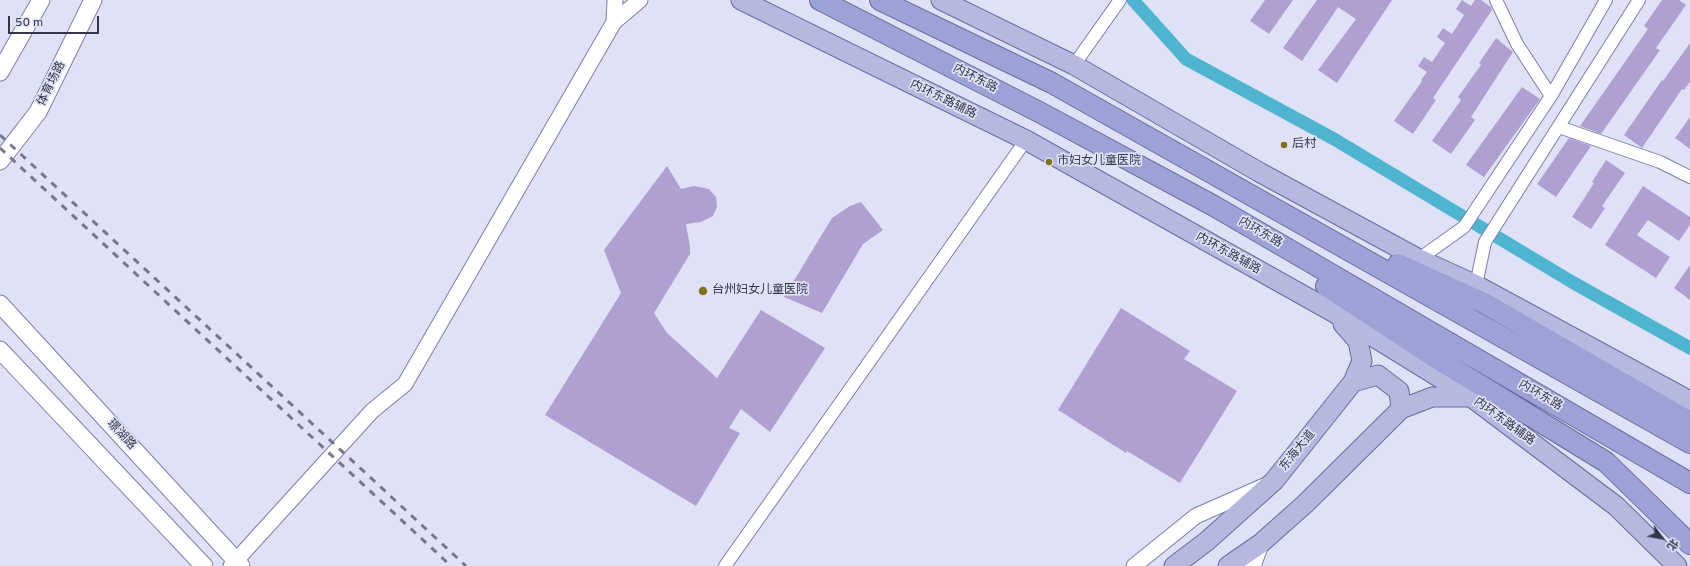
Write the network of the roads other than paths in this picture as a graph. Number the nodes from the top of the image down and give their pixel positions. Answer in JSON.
{"nodes":[{"id":1,"x":42,"y":0,"type":"edge"},
{"id":2,"x":93,"y":0,"type":"edge"},
{"id":3,"x":615,"y":0,"type":"edge"},
{"id":4,"x":640,"y":0,"type":"edge"},
{"id":5,"x":741,"y":0,"type":"edge"},
{"id":6,"x":820,"y":0,"type":"edge"},
{"id":7,"x":880,"y":0,"type":"edge"},
{"id":8,"x":941,"y":0,"type":"edge"},
{"id":9,"x":1120,"y":0,"type":"edge"},
{"id":10,"x":1496,"y":0,"type":"edge"},
{"id":11,"x":1606,"y":0,"type":"edge"},
{"id":12,"x":1640,"y":0,"type":"edge"},
{"id":13,"x":614,"y":22,"type":"junction"},
{"id":14,"x":1074,"y":65,"type":"junction"},
{"id":15,"x":0,"y":72,"type":"edge"},
{"id":16,"x":1551,"y":96,"type":"junction"},
{"id":17,"x":1559,"y":127,"type":"junction"},
{"id":18,"x":1026,"y":140,"type":"junction"},
{"id":19,"x":0,"y":161,"type":"edge"},
{"id":20,"x":1690,"y":177,"type":"edge"},
{"id":21,"x":1214,"y":206,"type":"junction"},
{"id":22,"x":1271,"y":206,"type":"junction"},
{"id":23,"x":1419,"y":259,"type":"junction"},
{"id":24,"x":1476,"y":285,"type":"junction"},
{"id":25,"x":0,"y":304,"type":"edge"},
{"id":26,"x":1333,"y":312,"type":"junction"},
{"id":27,"x":0,"y":350,"type":"edge"},
{"id":28,"x":1353,"y":382,"type":"junction"},
{"id":29,"x":1471,"y":397,"type":"junction"},
{"id":30,"x":1690,"y":401,"type":"edge"},
{"id":31,"x":1401,"y":409,"type":"junction"},
{"id":32,"x":1690,"y":422,"type":"edge"},
{"id":33,"x":1690,"y":443,"type":"edge"},
{"id":34,"x":1274,"y":481,"type":"junction"},
{"id":35,"x":1690,"y":483,"type":"edge"},
{"id":36,"x":1260,"y":544,"type":"junction"},
{"id":37,"x":1690,"y":544,"type":"edge"},
{"id":38,"x":238,"y":565,"type":"edge"},
{"id":39,"x":204,"y":566,"type":"edge"},
{"id":40,"x":725,"y":566,"type":"edge"},
{"id":41,"x":1134,"y":566,"type":"edge"},
{"id":42,"x":1174,"y":566,"type":"edge"},
{"id":43,"x":1228,"y":566,"type":"edge"},
{"id":44,"x":1252,"y":566,"type":"edge"},
{"id":45,"x":1677,"y":566,"type":"edge"}],
"edges":[{"from":1,"to":15,"type":"main road"},
{"from":2,"to":19,"type":"main road","name":"体育场路"},
{"from":3,"to":13,"type":"street"},
{"from":4,"to":13,"type":"street"},
{"from":5,"to":18,"type":"main road","name":"内环东路辅路"},
{"from":6,"to":21,"type":"highway","name":"内环东路"},
{"from":7,"to":22,"type":"highway"},
{"from":8,"to":14,"type":"main road"},
{"from":9,"to":14,"type":"street"},
{"from":10,"to":16,"type":"street"},
{"from":11,"to":16,"type":"street"},
{"from":12,"to":17,"type":"street"},
{"from":13,"to":38,"type":"street"},
{"from":14,"to":23,"type":"main road"},
{"from":16,"to":23,"type":"street"},
{"from":17,"to":20,"type":"street"},
{"from":17,"to":24,"type":"street"},
{"from":18,"to":26,"type":"main road","name":"内环东路辅路"},
{"from":18,"to":40,"type":"street"},
{"from":21,"to":35,"type":"highway","name":"内环东路"},
{"from":21,"to":37,"type":"highway"},
{"from":22,"to":32,"type":"highway"},
{"from":22,"to":33,"type":"highway"},
{"from":23,"to":24,"type":"main road"},
{"from":24,"to":30,"type":"main road"},
{"from":25,"to":38,"type":"main road","name":"璟湖路"},
{"from":26,"to":28,"type":"main road","name":"东海大道"},
{"from":26,"to":29,"type":"main road","name":"内环东路辅路"},
{"from":27,"to":39,"type":"main road"},
{"from":28,"to":31,"type":"main road"},
{"from":28,"to":34,"type":"main road","name":"东海大道"},
{"from":29,"to":31,"type":"main road"},
{"from":29,"to":45,"type":"main road","name":"内环东路辅路"},
{"from":31,"to":36,"type":"main road"},
{"from":34,"to":41,"type":"street"},
{"from":34,"to":42,"type":"main road","name":"东海大道"},
{"from":36,"to":43,"type":"main road"},
{"from":36,"to":44,"type":"main road"}]}
